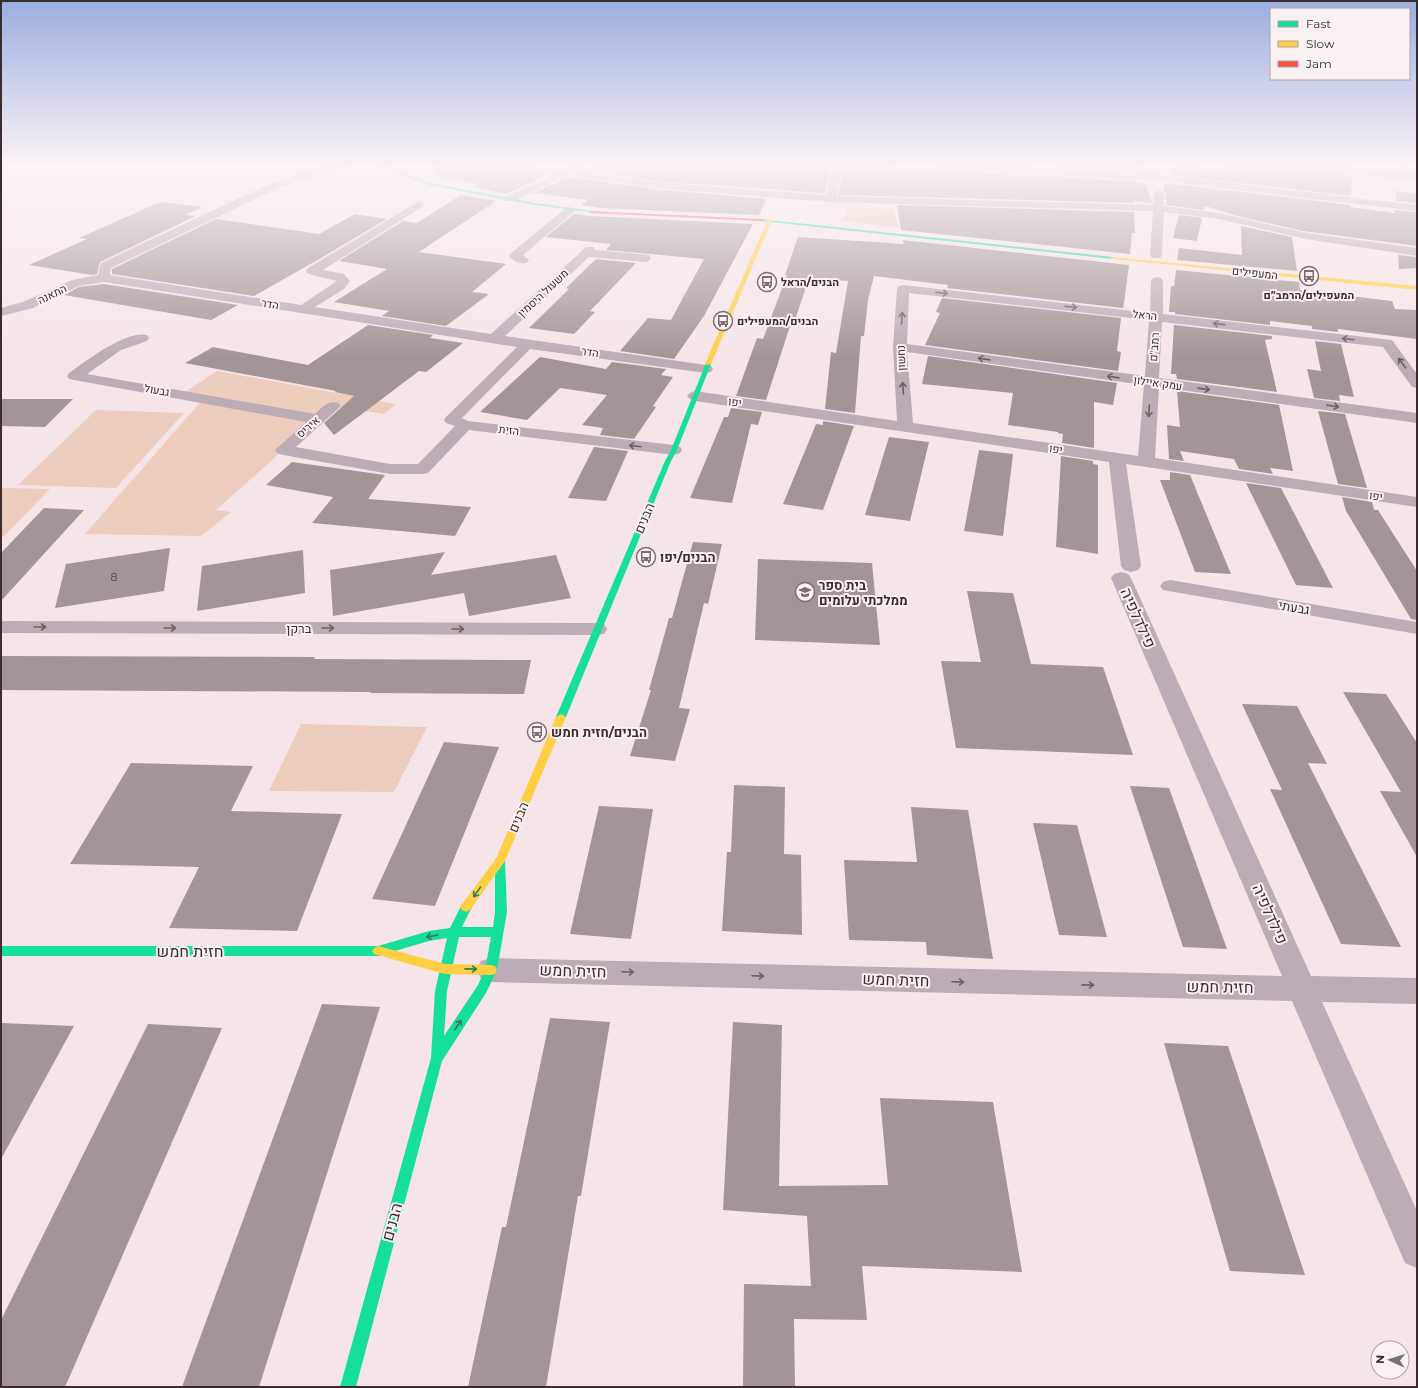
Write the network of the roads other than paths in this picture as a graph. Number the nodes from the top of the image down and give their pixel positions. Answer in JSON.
{"nodes":[{"id":1,"x":182,"y":230,"type":"edge"},
{"id":2,"x":378,"y":230,"type":"edge"},
{"id":3,"x":546,"y":230,"type":"edge"},
{"id":4,"x":766,"y":230,"type":"edge"},
{"id":5,"x":848,"y":230,"type":"edge"},
{"id":6,"x":1157,"y":230,"type":"edge"},
{"id":7,"x":1279,"y":230,"type":"edge"},
{"id":8,"x":1417,"y":252,"type":"edge"},
{"id":9,"x":1156,"y":255,"type":"dead end"},
{"id":10,"x":645,"y":258,"type":"dead end"},
{"id":11,"x":523,"y":260,"type":"dead end"},
{"id":12,"x":104,"y":278,"type":"junction"},
{"id":13,"x":1157,"y":280,"type":"dead end"},
{"id":14,"x":1332,"y":281,"type":"junction"},
{"id":15,"x":1417,"y":288,"type":"edge"},
{"id":16,"x":903,"y":289,"type":"joint"},
{"id":17,"x":1417,"y":294,"type":"edge"},
{"id":18,"x":303,"y":309,"type":"junction"},
{"id":19,"x":1,"y":312,"type":"edge"},
{"id":20,"x":1156,"y":316,"type":"junction"},
{"id":21,"x":142,"y":338,"type":"dead end"},
{"id":22,"x":495,"y":338,"type":"junction"},
{"id":23,"x":527,"y":344,"type":"junction"},
{"id":24,"x":900,"y":347,"type":"junction"},
{"id":25,"x":706,"y":369,"type":"junction"},
{"id":26,"x":1151,"y":382,"type":"junction"},
{"id":27,"x":1417,"y":384,"type":"edge"},
{"id":28,"x":695,"y":396,"type":"junction"},
{"id":29,"x":333,"y":406,"type":"dead end"},
{"id":30,"x":1417,"y":418,"type":"edge"},
{"id":31,"x":317,"y":419,"type":"junction"},
{"id":32,"x":459,"y":422,"type":"junction"},
{"id":33,"x":905,"y":427,"type":"junction"},
{"id":34,"x":674,"y":450,"type":"junction"},
{"id":35,"x":1117,"y":458,"type":"junction"},
{"id":36,"x":1146,"y":462,"type":"junction"},
{"id":37,"x":1417,"y":502,"type":"edge"},
{"id":38,"x":1170,"y":586,"type":"dead end"},
{"id":39,"x":1,"y":627,"type":"edge"},
{"id":40,"x":1417,"y":628,"type":"edge"},
{"id":41,"x":597,"y":629,"type":"junction"},
{"id":42,"x":500,"y":861,"type":"junction"},
{"id":43,"x":454,"y":932,"type":"junction"},
{"id":44,"x":498,"y":932,"type":"junction"},
{"id":45,"x":1,"y":951,"type":"edge"},
{"id":46,"x":378,"y":951,"type":"junction"},
{"id":47,"x":445,"y":969,"type":"junction"},
{"id":48,"x":491,"y":970,"type":"junction"},
{"id":49,"x":1302,"y":988,"type":"junction"},
{"id":50,"x":1417,"y":991,"type":"edge"},
{"id":51,"x":437,"y":1058,"type":"junction"},
{"id":52,"x":1417,"y":1251,"type":"edge"},
{"id":53,"x":348,"y":1387,"type":"edge"}],
"edges":[{"from":1,"to":12,"type":"street"},
{"from":2,"to":18,"type":"street"},
{"from":3,"to":11,"type":"street"},
{"from":4,"to":25,"type":"street","name":"הבנים"},
{"from":5,"to":14,"type":"street","name":"המעפילים"},
{"from":6,"to":9,"type":"street"},
{"from":7,"to":8,"type":"street"},
{"from":10,"to":22,"type":"street","name":"משעול היסמין"},
{"from":12,"to":18,"type":"street","name":"הדר"},
{"from":12,"to":19,"type":"street","name":"התאנה"},
{"from":13,"to":20,"type":"street","name":"רמב\"ם"},
{"from":14,"to":15,"type":"street","name":"המעפילים"},
{"from":14,"to":17,"type":"street","name":"המעפילים"},
{"from":16,"to":20,"type":"street","name":"הראל","one_way":true},
{"from":24,"to":16,"type":"street","name":"נחשון","one_way":true},
{"from":18,"to":22,"type":"street","name":"הדר"},
{"from":20,"to":26,"type":"street","name":"רמב\"ם"},
{"from":27,"to":20,"type":"street","name":"הראל","one_way":true},
{"from":21,"to":31,"type":"street","name":"גבעול"},
{"from":22,"to":23,"type":"street","name":"הדר"},
{"from":23,"to":25,"type":"street","name":"הדר"},
{"from":23,"to":32,"type":"street"},
{"from":26,"to":24,"type":"street","name":"עמק איילון","one_way":true},
{"from":33,"to":24,"type":"street","name":"נחשון","one_way":true},
{"from":25,"to":28,"type":"street","name":"הבנים"},
{"from":26,"to":30,"type":"street","name":"עמק איילון","one_way":true},
{"from":26,"to":36,"type":"street","name":"רמב\"ם","one_way":true},
{"from":28,"to":33,"type":"street","name":"יפו"},
{"from":28,"to":34,"type":"street","name":"הבנים"},
{"from":29,"to":31,"type":"street","name":"איריס"},
{"from":31,"to":32,"type":"street","name":"איריס"},
{"from":34,"to":32,"type":"street","name":"הזית","one_way":true},
{"from":33,"to":35,"type":"street","name":"יפו"},
{"from":34,"to":41,"type":"street","name":"הבנים"},
{"from":35,"to":36,"type":"street","name":"יפו"},
{"from":35,"to":49,"type":"street","name":"פילדלפיה"},
{"from":36,"to":37,"type":"street","name":"יפו"},
{"from":38,"to":40,"type":"street","name":"גבעתי"},
{"from":39,"to":41,"type":"street","name":"ברקן","one_way":true},
{"from":41,"to":42,"type":"street","name":"הבנים"},
{"from":42,"to":43,"type":"street","name":"הבנים","one_way":true},
{"from":42,"to":44,"type":"street","name":"הבנים"},
{"from":43,"to":44,"type":"street","name":"חזית חמש"},
{"from":43,"to":46,"type":"street","name":"חזית חמש","one_way":true},
{"from":43,"to":47,"type":"street","name":"הבנים"},
{"from":44,"to":48,"type":"street","name":"הבנים"},
{"from":45,"to":46,"type":"street","name":"חזית חמש"},
{"from":46,"to":47,"type":"street","name":"חזית חמש"},
{"from":47,"to":48,"type":"street","name":"חזית חמש","one_way":true},
{"from":47,"to":51,"type":"street","name":"הבנים"},
{"from":48,"to":49,"type":"street","name":"חזית חמש","one_way":true},
{"from":51,"to":48,"type":"street","name":"הבנים","one_way":true},
{"from":49,"to":50,"type":"street","name":"חזית חמש"},
{"from":49,"to":52,"type":"street","name":"פילדלפיה"},
{"from":51,"to":53,"type":"street","name":"הבנים"}]}
